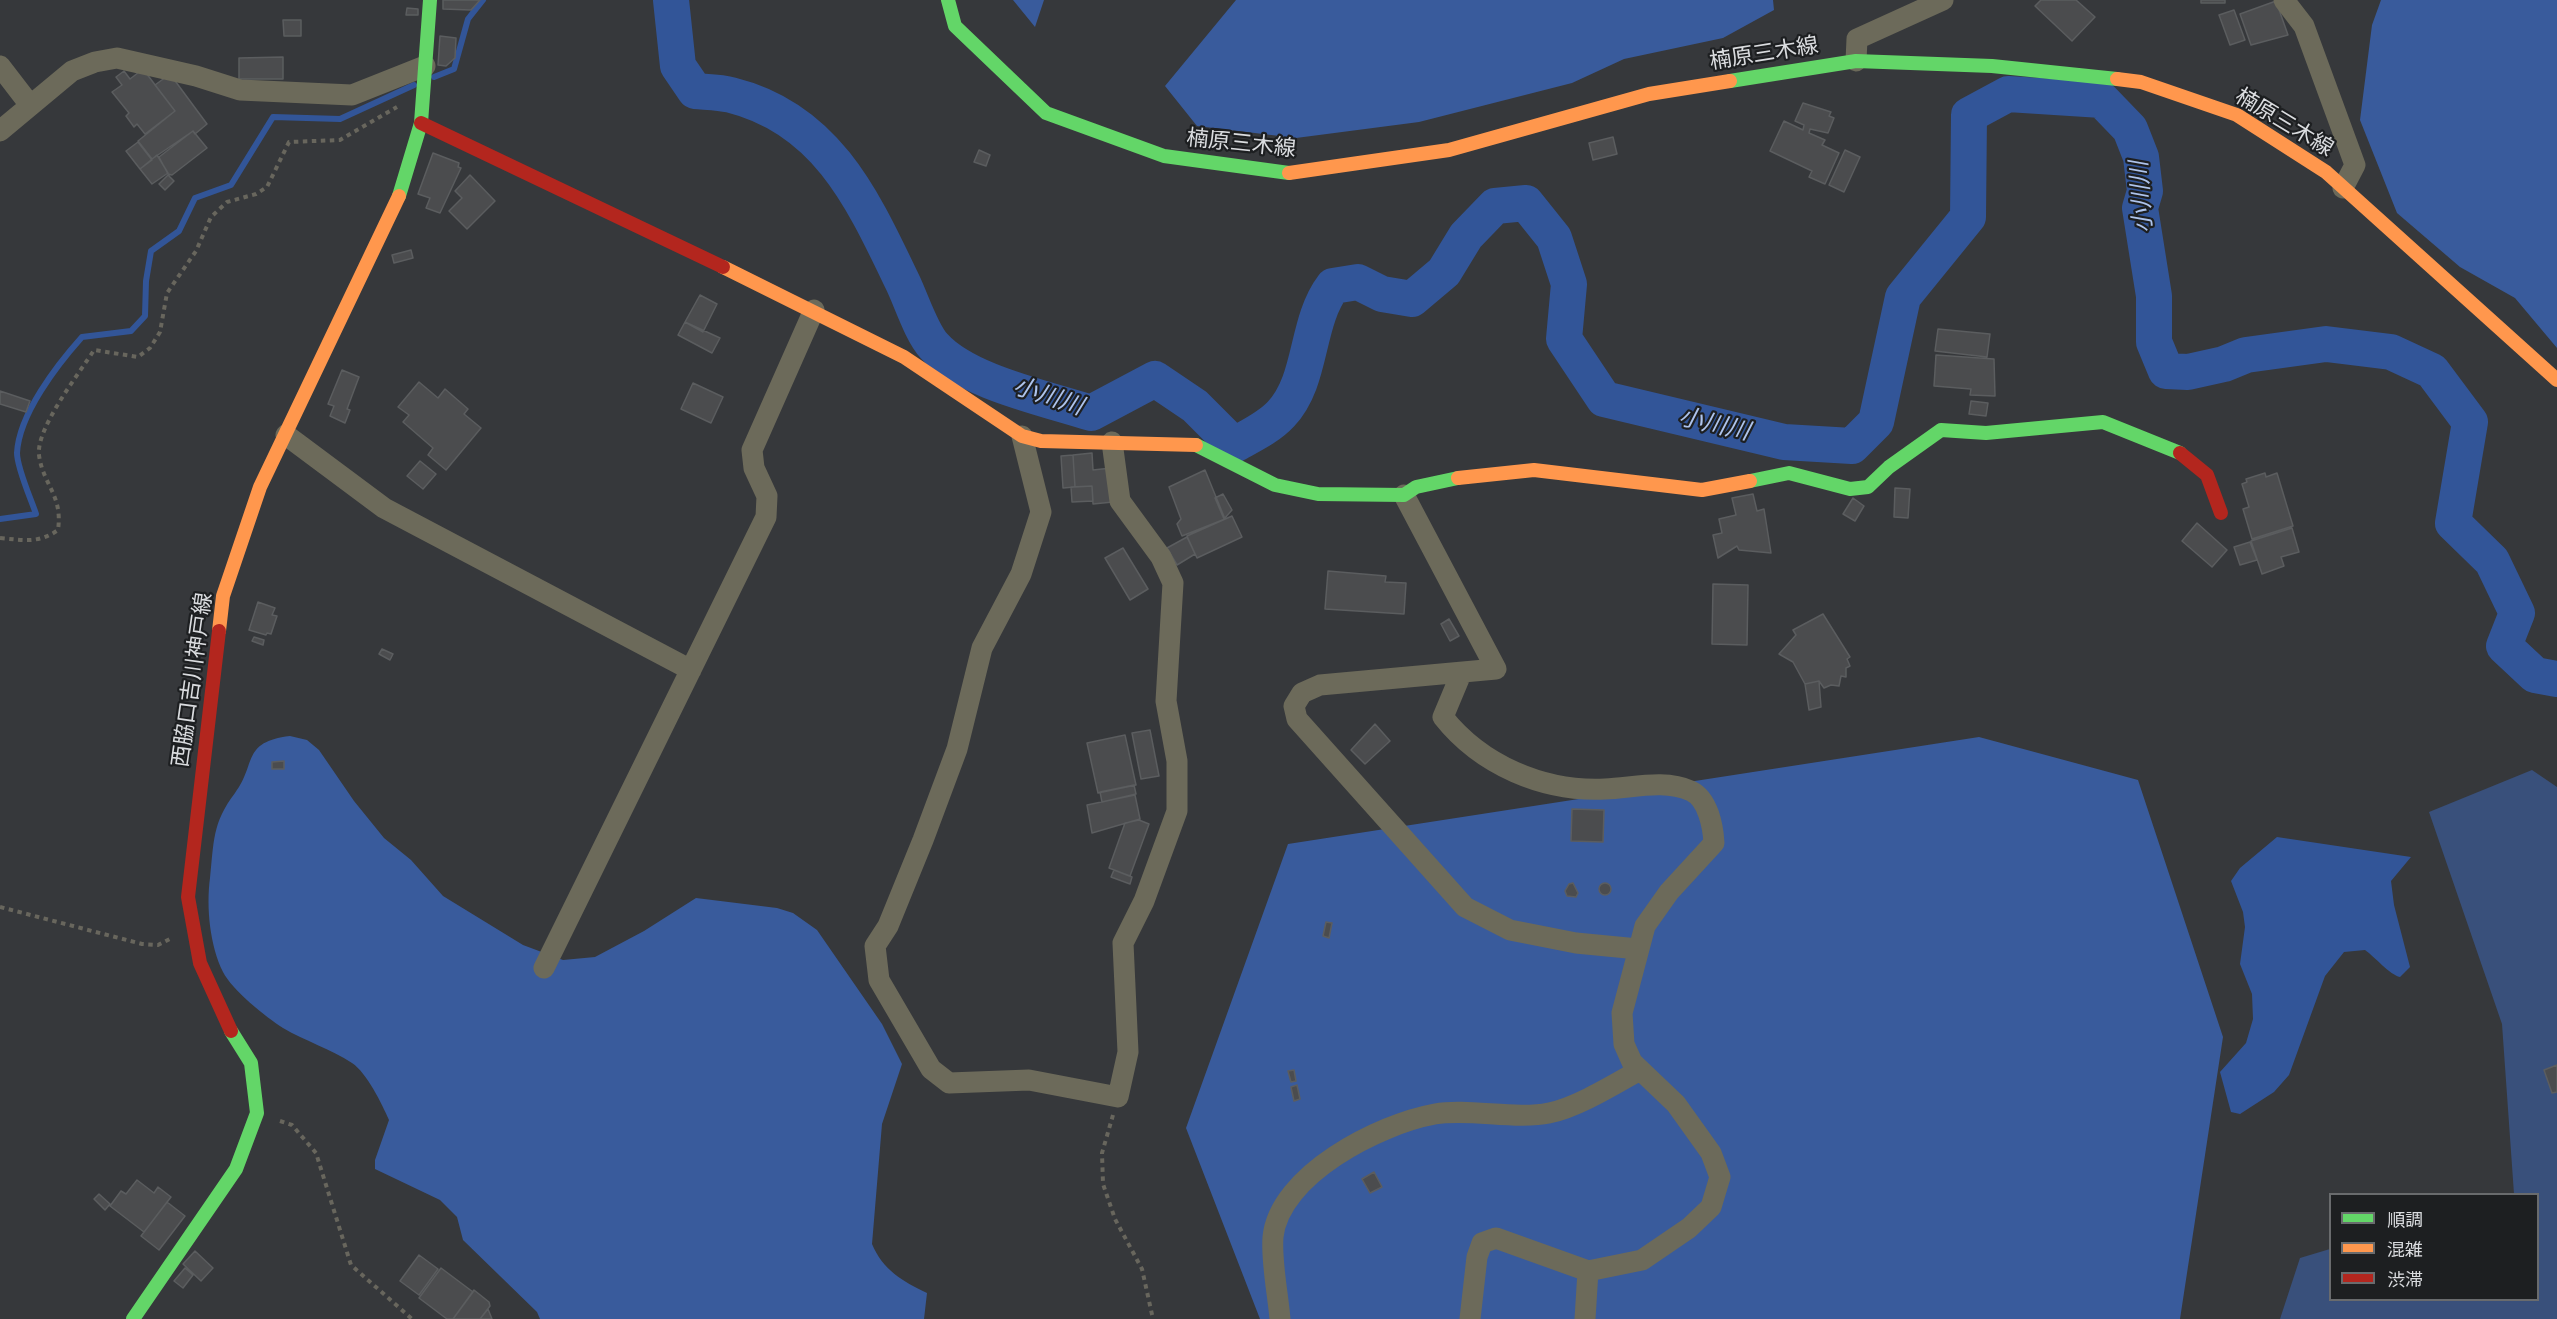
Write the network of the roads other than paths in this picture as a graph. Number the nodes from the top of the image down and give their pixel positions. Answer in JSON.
{"nodes":[{"id":1,"x":430,"y":0,"type":"edge"},
{"id":2,"x":948,"y":0,"type":"edge"},
{"id":3,"x":1943,"y":0,"type":"edge"},
{"id":4,"x":2284,"y":0,"type":"edge"},
{"id":5,"x":1856,"y":61,"type":"junction"},
{"id":6,"x":0,"y":66,"type":"edge"},
{"id":7,"x":425,"y":66,"type":"junction"},
{"id":8,"x":30,"y":105,"type":"junction"},
{"id":9,"x":421,"y":123,"type":"junction"},
{"id":10,"x":0,"y":131,"type":"edge"},
{"id":11,"x":2343,"y":188,"type":"junction"},
{"id":12,"x":814,"y":310,"type":"junction"},
{"id":13,"x":2557,"y":380,"type":"edge"},
{"id":14,"x":286,"y":435,"type":"junction"},
{"id":15,"x":1022,"y":436,"type":"junction"},
{"id":16,"x":1112,"y":442,"type":"junction"},
{"id":17,"x":1404,"y":495,"type":"junction"},
{"id":18,"x":2221,"y":513,"type":"dead end"},
{"id":19,"x":691,"y":670,"type":"junction"},
{"id":20,"x":1461,"y":674,"type":"junction"},
{"id":21,"x":1638,"y":949,"type":"junction"},
{"id":22,"x":544,"y":968,"type":"dead end"},
{"id":23,"x":1640,"y":1070,"type":"junction"},
{"id":24,"x":1588,"y":1271,"type":"junction"},
{"id":25,"x":133,"y":1319,"type":"edge"},
{"id":26,"x":1280,"y":1319,"type":"edge"},
{"id":27,"x":1470,"y":1319,"type":"edge"},
{"id":28,"x":1585,"y":1319,"type":"edge"}],
"edges":[{"from":1,"to":7,"type":"main road","name":"西脇口吉川神戸線"},
{"from":2,"to":5,"type":"main road","name":"楠原三木線"},
{"from":3,"to":5,"type":"street"},
{"from":4,"to":11,"type":"street"},
{"from":5,"to":11,"type":"main road","name":"楠原三木線"},
{"from":6,"to":8,"type":"street"},
{"from":7,"to":8,"type":"street"},
{"from":7,"to":9,"type":"main road","name":"西脇口吉川神戸線"},
{"from":8,"to":10,"type":"street"},
{"from":9,"to":12,"type":"main road"},
{"from":9,"to":14,"type":"main road","name":"西脇口吉川神戸線"},
{"from":11,"to":13,"type":"main road","name":"楠原三木線"},
{"from":12,"to":15,"type":"main road"},
{"from":12,"to":19,"type":"street"},
{"from":14,"to":19,"type":"street"},
{"from":14,"to":25,"type":"main road","name":"西脇口吉川神戸線"},
{"from":15,"to":16,"type":"main road"},
{"from":15,"to":16,"type":"street"},
{"from":16,"to":17,"type":"main road"},
{"from":17,"to":18,"type":"main road"},
{"from":17,"to":20,"type":"street"},
{"from":19,"to":22,"type":"street"},
{"from":20,"to":21,"type":"street"},
{"from":20,"to":21,"type":"street"},
{"from":21,"to":23,"type":"street"},
{"from":23,"to":24,"type":"street"},
{"from":23,"to":26,"type":"street"},
{"from":24,"to":27,"type":"street"},
{"from":24,"to":28,"type":"street"}]}
